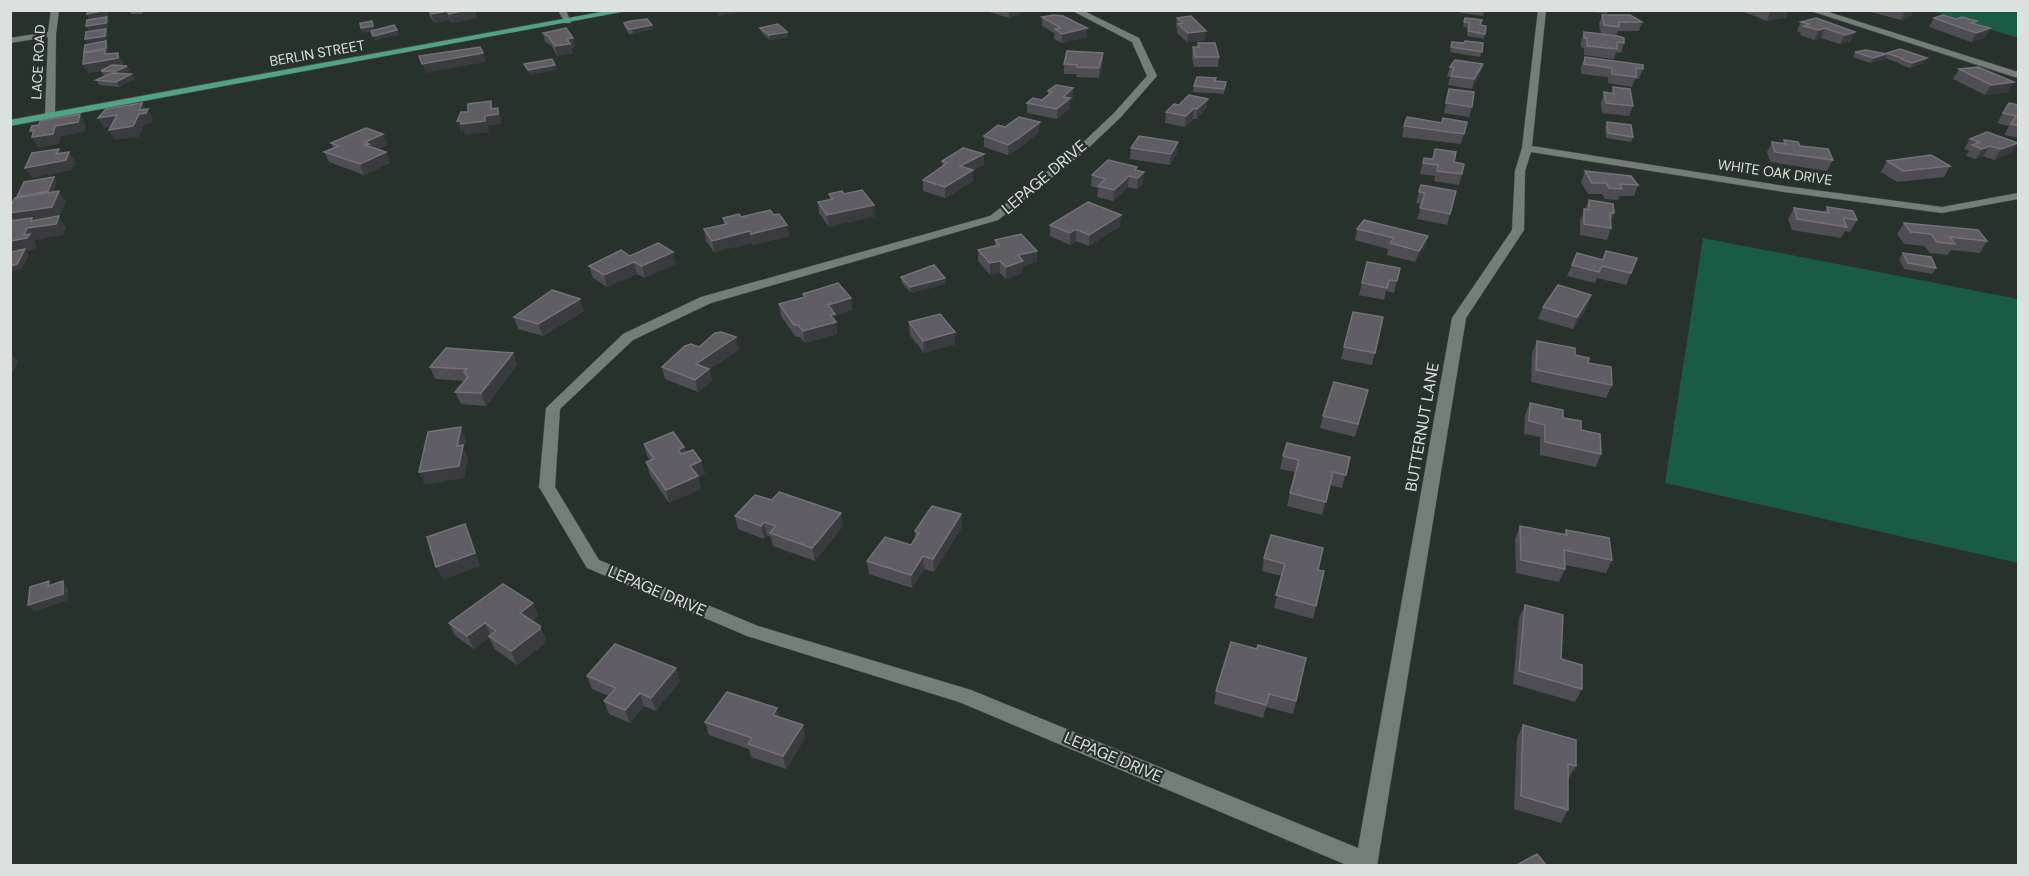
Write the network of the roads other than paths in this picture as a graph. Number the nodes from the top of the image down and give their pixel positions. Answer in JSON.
{"nodes":[{"id":1,"x":55,"y":10,"type":"edge"},
{"id":2,"x":562,"y":10,"type":"edge"},
{"id":3,"x":628,"y":10,"type":"edge"},
{"id":4,"x":1075,"y":10,"type":"edge"},
{"id":5,"x":1542,"y":10,"type":"edge"},
{"id":6,"x":1812,"y":10,"type":"edge"},
{"id":7,"x":568,"y":21,"type":"junction"},
{"id":8,"x":52,"y":34,"type":"junction"},
{"id":9,"x":10,"y":41,"type":"edge"},
{"id":10,"x":2019,"y":75,"type":"edge"},
{"id":11,"x":50,"y":116,"type":"junction"},
{"id":12,"x":10,"y":123,"type":"edge"},
{"id":13,"x":1527,"y":148,"type":"junction"},
{"id":14,"x":2019,"y":196,"type":"edge"},
{"id":15,"x":1366,"y":864,"type":"edge"}],
"edges":[{"from":1,"to":8,"type":"street","name":"LACE ROAD"},
{"from":2,"to":7,"type":"street"},
{"from":3,"to":7,"type":"main road","name":"BERLIN STREET"},
{"from":4,"to":15,"type":"street","name":"LEPAGE DRIVE"},
{"from":5,"to":13,"type":"street","name":"BUTTERNUT LANE"},
{"from":6,"to":10,"type":"street"},
{"from":7,"to":11,"type":"main road","name":"BERLIN STREET"},
{"from":8,"to":9,"type":"street"},
{"from":8,"to":11,"type":"street","name":"LACE ROAD"},
{"from":11,"to":12,"type":"main road","name":"BERLIN STREET"},
{"from":13,"to":14,"type":"street","name":"WHITE OAK DRIVE"},
{"from":13,"to":15,"type":"street","name":"BUTTERNUT LANE"}]}
